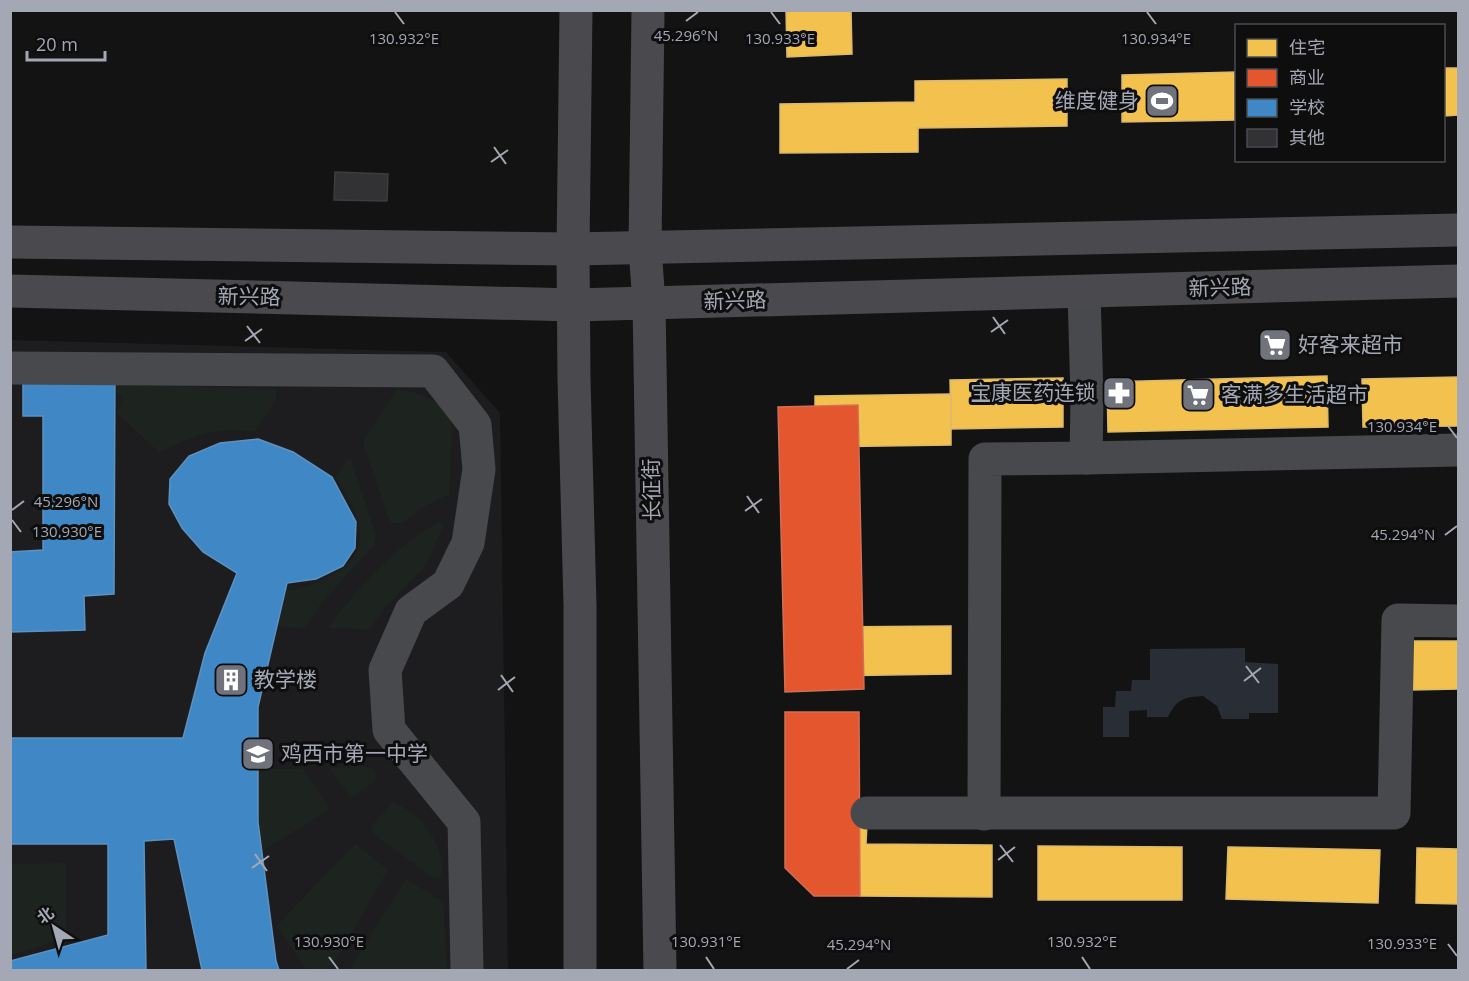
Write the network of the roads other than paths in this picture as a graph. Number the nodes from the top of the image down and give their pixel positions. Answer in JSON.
{"nodes":[{"id":1,"x":576,"y":10,"type":"edge"},
{"id":2,"x":648,"y":10,"type":"edge"},
{"id":3,"x":1458,"y":230,"type":"edge"},
{"id":4,"x":10,"y":242,"type":"edge"},
{"id":5,"x":645,"y":248,"type":"junction"},
{"id":6,"x":573,"y":249,"type":"junction"},
{"id":7,"x":1458,"y":281,"type":"edge"},
{"id":8,"x":10,"y":291,"type":"edge"},
{"id":9,"x":1084,"y":292,"type":"junction"},
{"id":10,"x":649,"y":303,"type":"junction"},
{"id":11,"x":574,"y":305,"type":"junction"},
{"id":12,"x":10,"y":368,"type":"edge"},
{"id":13,"x":1458,"y":450,"type":"edge"},
{"id":14,"x":1086,"y":458,"type":"junction"},
{"id":15,"x":1458,"y":621,"type":"edge"},
{"id":16,"x":867,"y":813,"type":"dead end"},
{"id":17,"x":984,"y":814,"type":"junction"},
{"id":18,"x":467,"y":970,"type":"edge"},
{"id":19,"x":580,"y":970,"type":"edge"},
{"id":20,"x":660,"y":970,"type":"edge"}],
"edges":[{"from":1,"to":6,"type":"main road"},
{"from":2,"to":5,"type":"main road","name":"长征街"},
{"from":3,"to":5,"type":"main road"},
{"from":4,"to":6,"type":"main road"},
{"from":5,"to":6,"type":"main road"},
{"from":5,"to":10,"type":"main road","name":"长征街"},
{"from":6,"to":11,"type":"main road"},
{"from":7,"to":9,"type":"main road","name":"新兴路"},
{"from":8,"to":11,"type":"main road","name":"新兴路"},
{"from":9,"to":10,"type":"main road","name":"新兴路"},
{"from":9,"to":14,"type":"street"},
{"from":10,"to":11,"type":"main road","name":"新兴路"},
{"from":10,"to":20,"type":"main road","name":"长征街"},
{"from":11,"to":19,"type":"main road"},
{"from":12,"to":18,"type":"street"},
{"from":13,"to":14,"type":"street"},
{"from":14,"to":17,"type":"street"},
{"from":15,"to":17,"type":"street"},
{"from":16,"to":17,"type":"street"}]}
